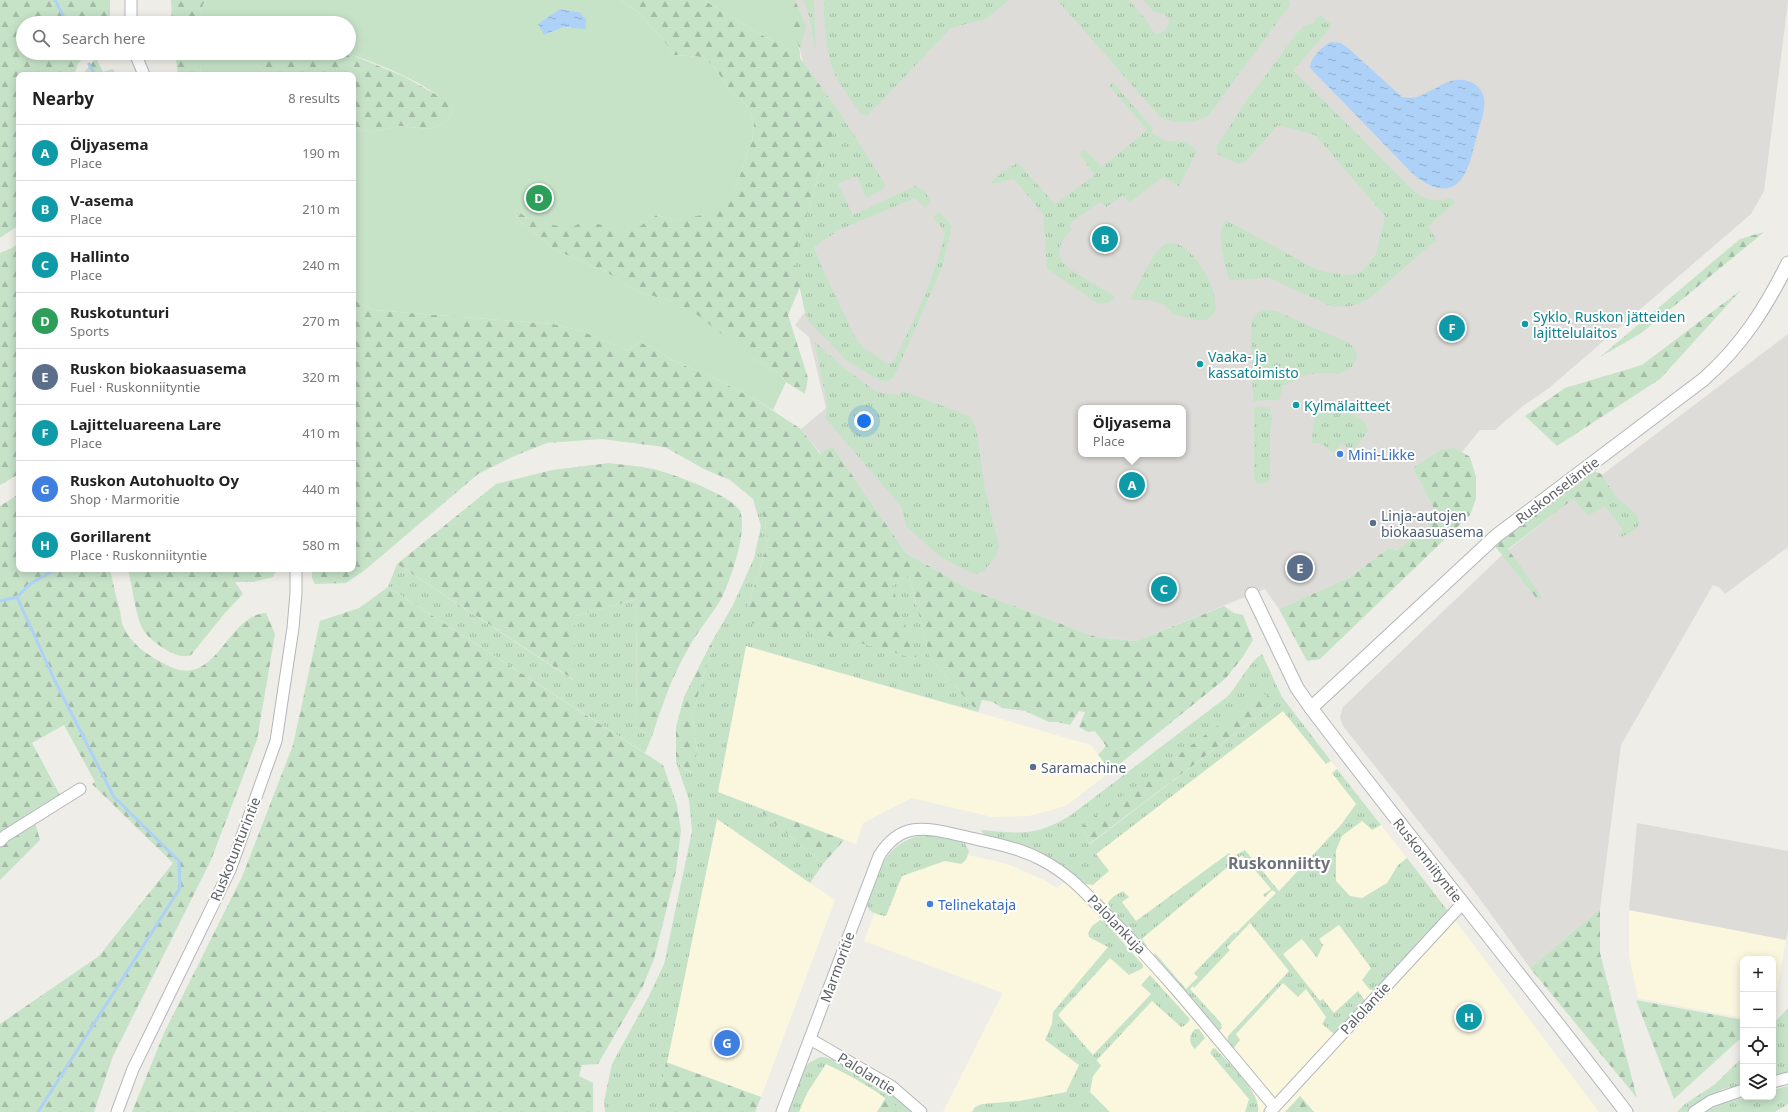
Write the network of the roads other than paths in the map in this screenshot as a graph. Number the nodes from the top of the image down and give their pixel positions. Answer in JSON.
{"nodes":[{"id":1,"x":131,"y":0,"type":"edge"},
{"id":2,"x":131,"y":16,"type":"edge"},
{"id":3,"x":138,"y":60,"type":"edge"},
{"id":4,"x":143,"y":72,"type":"edge"},
{"id":5,"x":1788,"y":263,"type":"edge"},
{"id":6,"x":1784,"y":279,"type":"edge"},
{"id":7,"x":296,"y":572,"type":"edge"},
{"id":8,"x":1252,"y":594,"type":"dead end"},
{"id":9,"x":1311,"y":708,"type":"junction"},
{"id":10,"x":80,"y":789,"type":"dead end"},
{"id":11,"x":905,"y":832,"type":"joint"},
{"id":12,"x":0,"y":841,"type":"edge"},
{"id":13,"x":1462,"y":904,"type":"junction"},
{"id":14,"x":810,"y":1039,"type":"junction"},
{"id":15,"x":1788,"y":1078,"type":"edge"},
{"id":16,"x":1776,"y":1081,"type":"edge"},
{"id":17,"x":1740,"y":1091,"type":"edge"},
{"id":18,"x":1272,"y":1109,"type":"edge"},
{"id":19,"x":117,"y":1112,"type":"edge"},
{"id":20,"x":782,"y":1112,"type":"edge"},
{"id":21,"x":921,"y":1112,"type":"edge"},
{"id":22,"x":1626,"y":1112,"type":"edge"},
{"id":23,"x":1694,"y":1112,"type":"edge"}],
"edges":[{"from":1,"to":2,"type":"street"},
{"from":3,"to":4,"type":"street"},
{"from":5,"to":6,"type":"street","name":"Ruskonseläntie"},
{"from":6,"to":9,"type":"street","name":"Ruskonseläntie"},
{"from":7,"to":19,"type":"street","name":"Ruskotunturintie"},
{"from":8,"to":9,"type":"street","name":"Ruskonniityntie"},
{"from":9,"to":13,"type":"street","name":"Ruskonniityntie"},
{"from":10,"to":12,"type":"street"},
{"from":11,"to":14,"type":"street","name":"Marmoritie"},
{"from":11,"to":18,"type":"street","name":"Palolankuja"},
{"from":13,"to":18,"type":"street","name":"Palolantie"},
{"from":13,"to":22,"type":"street","name":"Ruskonniityntie"},
{"from":14,"to":20,"type":"street","name":"Marmoritie"},
{"from":14,"to":21,"type":"street","name":"Palolantie"},
{"from":15,"to":16,"type":"street"},
{"from":17,"to":23,"type":"street"}]}
